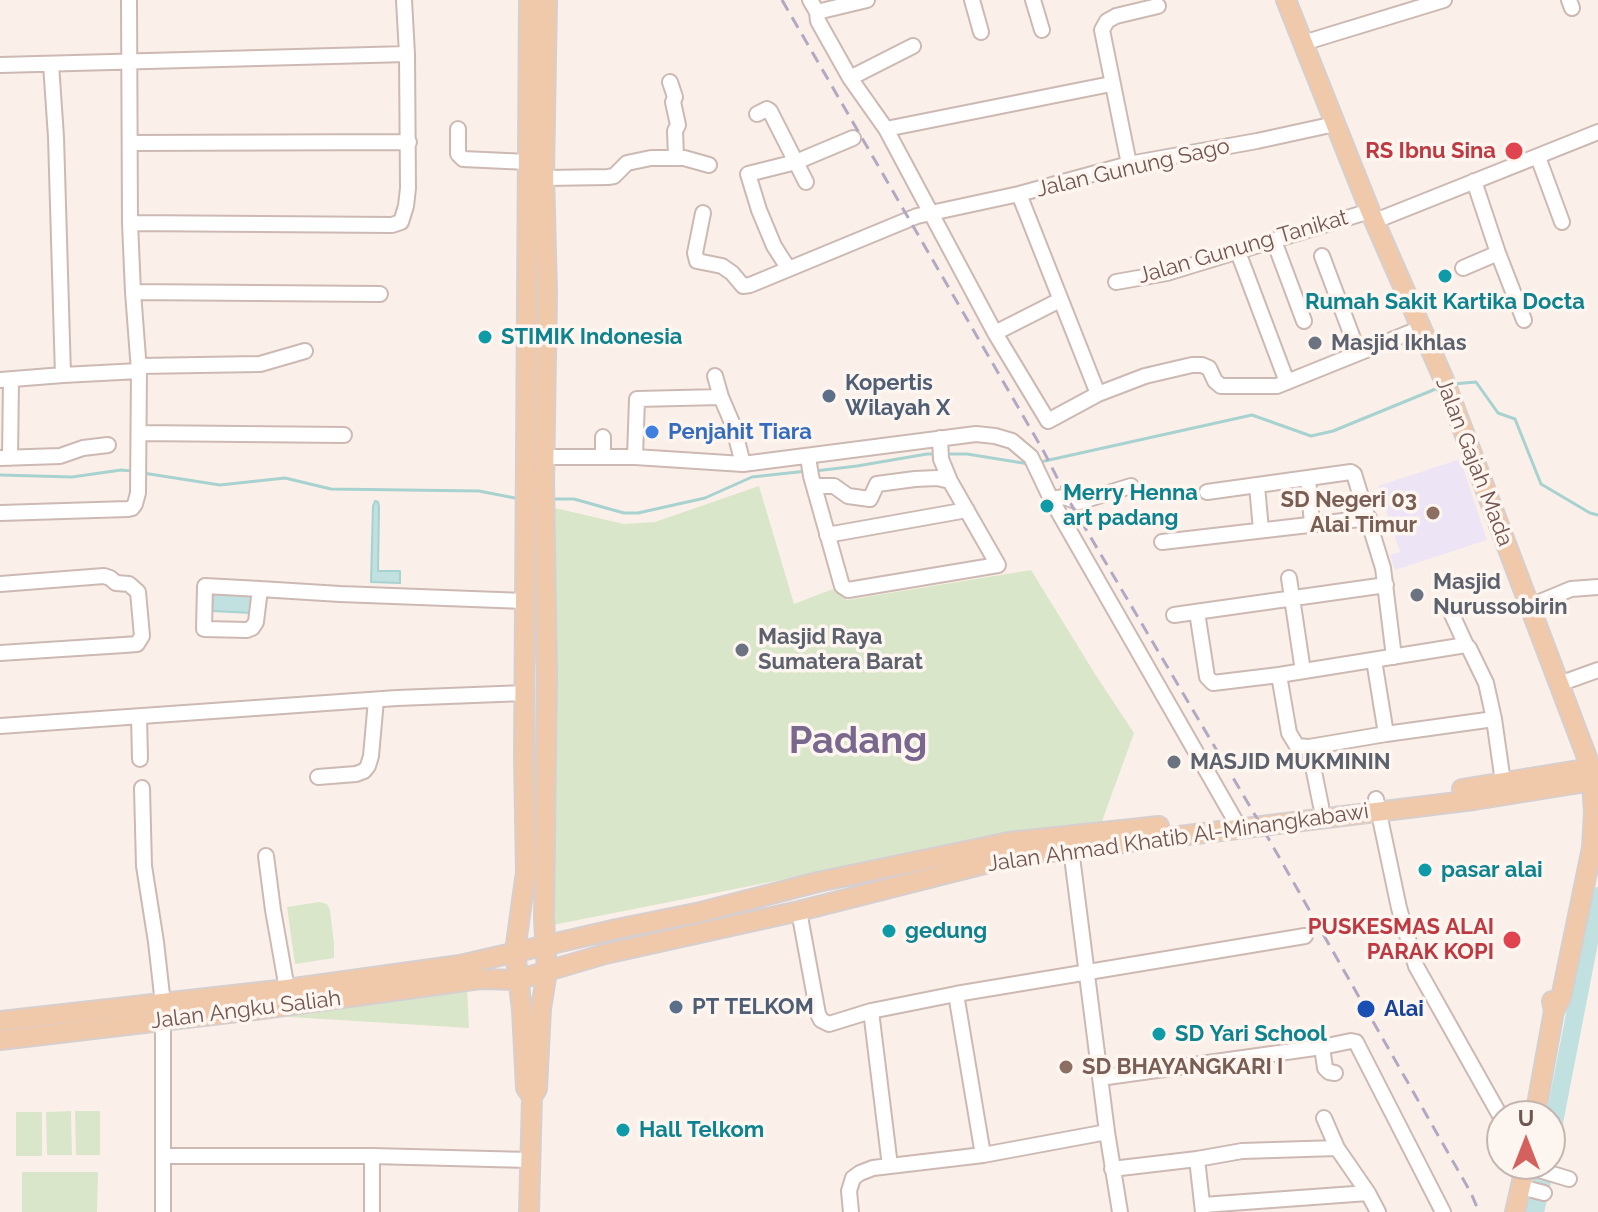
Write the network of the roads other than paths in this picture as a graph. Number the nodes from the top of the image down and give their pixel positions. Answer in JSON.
{"nodes":[{"id":1,"x":129,"y":0,"type":"edge"},
{"id":2,"x":404,"y":0,"type":"edge"},
{"id":3,"x":529,"y":0,"type":"edge"},
{"id":4,"x":547,"y":0,"type":"edge"},
{"id":5,"x":867,"y":0,"type":"edge"},
{"id":6,"x":972,"y":0,"type":"edge"},
{"id":7,"x":1033,"y":0,"type":"edge"},
{"id":8,"x":1286,"y":0,"type":"edge"},
{"id":9,"x":1444,"y":0,"type":"edge"},
{"id":10,"x":814,"y":6,"type":"edge"},
{"id":11,"x":1158,"y":6,"type":"dead end"},
{"id":12,"x":1042,"y":30,"type":"dead end"},
{"id":13,"x":981,"y":32,"type":"dead end"},
{"id":14,"x":1303,"y":43,"type":"junction"},
{"id":15,"x":913,"y":46,"type":"dead end"},
{"id":16,"x":407,"y":54,"type":"junction"},
{"id":17,"x":130,"y":61,"type":"junction"},
{"id":18,"x":51,"y":64,"type":"junction"},
{"id":19,"x":0,"y":65,"type":"edge"},
{"id":20,"x":850,"y":78,"type":"junction"},
{"id":21,"x":670,"y":82,"type":"dead end"},
{"id":22,"x":1111,"y":84,"type":"junction"},
{"id":23,"x":757,"y":114,"type":"dead end"},
{"id":24,"x":1335,"y":124,"type":"junction"},
{"id":25,"x":458,"y":129,"type":"dead end"},
{"id":26,"x":886,"y":129,"type":"junction"},
{"id":27,"x":1598,"y":132,"type":"edge"},
{"id":28,"x":853,"y":138,"type":"dead end"},
{"id":29,"x":409,"y":142,"type":"junction"},
{"id":30,"x":130,"y":143,"type":"junction"},
{"id":31,"x":676,"y":157,"type":"junction"},
{"id":32,"x":1538,"y":157,"type":"junction"},
{"id":33,"x":528,"y":162,"type":"junction"},
{"id":34,"x":796,"y":162,"type":"junction"},
{"id":35,"x":1129,"y":164,"type":"junction"},
{"id":36,"x":709,"y":165,"type":"dead end"},
{"id":37,"x":545,"y":178,"type":"junction"},
{"id":38,"x":1474,"y":181,"type":"junction"},
{"id":39,"x":806,"y":182,"type":"dead end"},
{"id":40,"x":1019,"y":194,"type":"junction"},
{"id":41,"x":536,"y":212,"type":"junction"},
{"id":42,"x":703,"y":213,"type":"dead end"},
{"id":43,"x":931,"y":214,"type":"junction"},
{"id":44,"x":1372,"y":216,"type":"junction"},
{"id":45,"x":1562,"y":222,"type":"dead end"},
{"id":46,"x":130,"y":223,"type":"junction"},
{"id":47,"x":1274,"y":241,"type":"junction"},
{"id":48,"x":1238,"y":252,"type":"junction"},
{"id":49,"x":1498,"y":253,"type":"junction"},
{"id":50,"x":1322,"y":256,"type":"dead end"},
{"id":51,"x":788,"y":268,"type":"junction"},
{"id":52,"x":1463,"y":268,"type":"dead end"},
{"id":53,"x":1116,"y":282,"type":"dead end"},
{"id":54,"x":133,"y":292,"type":"junction"},
{"id":55,"x":380,"y":294,"type":"dead end"},
{"id":56,"x":1060,"y":300,"type":"junction"},
{"id":57,"x":1524,"y":320,"type":"dead end"},
{"id":58,"x":1304,"y":321,"type":"dead end"},
{"id":59,"x":1421,"y":328,"type":"junction"},
{"id":60,"x":995,"y":333,"type":"junction"},
{"id":61,"x":305,"y":351,"type":"dead end"},
{"id":62,"x":1358,"y":352,"type":"junction"},
{"id":63,"x":139,"y":368,"type":"junction"},
{"id":64,"x":63,"y":375,"type":"junction"},
{"id":65,"x":715,"y":376,"type":"dead end"},
{"id":66,"x":5,"y":380,"type":"edge"},
{"id":67,"x":1287,"y":382,"type":"junction"},
{"id":68,"x":1098,"y":394,"type":"junction"},
{"id":69,"x":721,"y":397,"type":"junction"},
{"id":70,"x":139,"y":433,"type":"junction"},
{"id":71,"x":344,"y":435,"type":"dead end"},
{"id":72,"x":603,"y":437,"type":"dead end"},
{"id":73,"x":108,"y":445,"type":"dead end"},
{"id":74,"x":940,"y":448,"type":"junction"},
{"id":75,"x":545,"y":457,"type":"junction"},
{"id":76,"x":603,"y":457,"type":"junction"},
{"id":77,"x":635,"y":457,"type":"junction"},
{"id":78,"x":5,"y":458,"type":"edge"},
{"id":79,"x":743,"y":464,"type":"junction"},
{"id":80,"x":811,"y":471,"type":"junction"},
{"id":81,"x":1308,"y":478,"type":"junction"},
{"id":82,"x":950,"y":481,"type":"junction"},
{"id":83,"x":535,"y":483,"type":"junction"},
{"id":84,"x":1131,"y":486,"type":"dead end"},
{"id":85,"x":1257,"y":486,"type":"junction"},
{"id":86,"x":1207,"y":492,"type":"dead end"},
{"id":87,"x":1051,"y":499,"type":"junction"},
{"id":88,"x":535,"y":506,"type":"junction"},
{"id":89,"x":967,"y":510,"type":"junction"},
{"id":90,"x":0,"y":513,"type":"edge"},
{"id":91,"x":1369,"y":518,"type":"junction"},
{"id":92,"x":1312,"y":524,"type":"junction"},
{"id":93,"x":1261,"y":530,"type":"junction"},
{"id":94,"x":827,"y":535,"type":"junction"},
{"id":95,"x":1162,"y":542,"type":"dead end"},
{"id":96,"x":1289,"y":578,"type":"dead end"},
{"id":97,"x":0,"y":584,"type":"edge"},
{"id":98,"x":1386,"y":585,"type":"junction"},
{"id":99,"x":1598,"y":587,"type":"edge"},
{"id":100,"x":260,"y":589,"type":"junction"},
{"id":101,"x":1292,"y":598,"type":"junction"},
{"id":102,"x":525,"y":601,"type":"junction"},
{"id":103,"x":1530,"y":606,"type":"junction"},
{"id":104,"x":1449,"y":608,"type":"dead end"},
{"id":105,"x":1197,"y":612,"type":"junction"},
{"id":106,"x":1174,"y":615,"type":"dead end"},
{"id":107,"x":1466,"y":645,"type":"junction"},
{"id":108,"x":0,"y":653,"type":"edge"},
{"id":109,"x":1394,"y":657,"type":"junction"},
{"id":110,"x":1374,"y":660,"type":"junction"},
{"id":111,"x":1598,"y":670,"type":"edge"},
{"id":112,"x":1303,"y":671,"type":"junction"},
{"id":113,"x":1279,"y":675,"type":"junction"},
{"id":114,"x":1559,"y":684,"type":"junction"},
{"id":115,"x":525,"y":693,"type":"junction"},
{"id":116,"x":376,"y":700,"type":"junction"},
{"id":117,"x":139,"y":717,"type":"junction"},
{"id":118,"x":1494,"y":719,"type":"junction"},
{"id":119,"x":0,"y":726,"type":"edge"},
{"id":120,"x":1386,"y":734,"type":"junction"},
{"id":121,"x":1309,"y":747,"type":"junction"},
{"id":122,"x":140,"y":759,"type":"dead end"},
{"id":123,"x":1590,"y":775,"type":"edge"},
{"id":124,"x":318,"y":777,"type":"dead end"},
{"id":125,"x":1503,"y":782,"type":"junction"},
{"id":126,"x":142,"y":788,"type":"dead end"},
{"id":127,"x":1473,"y":794,"type":"junction"},
{"id":128,"x":1377,"y":805,"type":"junction"},
{"id":129,"x":1321,"y":806,"type":"junction"},
{"id":130,"x":1237,"y":823,"type":"junction"},
{"id":131,"x":1071,"y":849,"type":"junction"},
{"id":132,"x":266,"y":856,"type":"dead end"},
{"id":133,"x":940,"y":866,"type":"junction"},
{"id":134,"x":1592,"y":881,"type":"edge"},
{"id":135,"x":799,"y":911,"type":"junction"},
{"id":136,"x":1305,"y":936,"type":"dead end"},
{"id":137,"x":546,"y":945,"type":"junction"},
{"id":138,"x":515,"y":951,"type":"junction"},
{"id":139,"x":490,"y":969,"type":"junction"},
{"id":140,"x":547,"y":971,"type":"junction"},
{"id":141,"x":1087,"y":972,"type":"junction"},
{"id":142,"x":517,"y":980,"type":"junction"},
{"id":143,"x":287,"y":989,"type":"junction"},
{"id":144,"x":956,"y":994,"type":"junction"},
{"id":145,"x":871,"y":1011,"type":"junction"},
{"id":146,"x":1554,"y":1011,"type":"junction"},
{"id":147,"x":163,"y":1013,"type":"junction"},
{"id":148,"x":0,"y":1021,"type":"edge"},
{"id":149,"x":0,"y":1040,"type":"edge"},
{"id":150,"x":1322,"y":1047,"type":"junction"},
{"id":151,"x":1335,"y":1073,"type":"dead end"},
{"id":152,"x":1100,"y":1078,"type":"junction"},
{"id":153,"x":532,"y":1097,"type":"junction"},
{"id":154,"x":1491,"y":1100,"type":"edge"},
{"id":155,"x":1538,"y":1100,"type":"edge"},
{"id":156,"x":1330,"y":1123,"type":"dead end"},
{"id":157,"x":1107,"y":1132,"type":"junction"},
{"id":158,"x":1337,"y":1148,"type":"junction"},
{"id":159,"x":983,"y":1155,"type":"junction"},
{"id":160,"x":164,"y":1156,"type":"junction"},
{"id":161,"x":372,"y":1156,"type":"junction"},
{"id":162,"x":1197,"y":1159,"type":"junction"},
{"id":163,"x":529,"y":1160,"type":"junction"},
{"id":164,"x":890,"y":1166,"type":"junction"},
{"id":165,"x":1112,"y":1169,"type":"junction"},
{"id":166,"x":1566,"y":1178,"type":"edge"},
{"id":167,"x":1569,"y":1179,"type":"dead end"},
{"id":168,"x":1532,"y":1180,"type":"edge"},
{"id":169,"x":1368,"y":1193,"type":"junction"},
{"id":170,"x":1203,"y":1209,"type":"edge"},
{"id":171,"x":163,"y":1212,"type":"edge"},
{"id":172,"x":372,"y":1212,"type":"edge"},
{"id":173,"x":529,"y":1212,"type":"edge"},
{"id":174,"x":851,"y":1212,"type":"edge"},
{"id":175,"x":1120,"y":1212,"type":"edge"},
{"id":176,"x":1378,"y":1212,"type":"edge"},
{"id":177,"x":1443,"y":1212,"type":"edge"},
{"id":178,"x":1515,"y":1212,"type":"edge"}],
"edges":[{"from":1,"to":17,"type":"street"},
{"from":2,"to":16,"type":"street"},
{"from":3,"to":33,"type":"main road"},
{"from":4,"to":37,"type":"main road"},
{"from":5,"to":10,"type":"street"},
{"from":6,"to":13,"type":"street"},
{"from":7,"to":12,"type":"street"},
{"from":8,"to":14,"type":"main road","name":"Jalan Gajah Mada"},
{"from":9,"to":14,"type":"street"},
{"from":10,"to":20,"type":"street"},
{"from":11,"to":22,"type":"street"},
{"from":14,"to":24,"type":"main road","name":"Jalan Gajah Mada"},
{"from":15,"to":20,"type":"street"},
{"from":16,"to":17,"type":"street"},
{"from":16,"to":29,"type":"street"},
{"from":17,"to":18,"type":"street"},
{"from":17,"to":30,"type":"street"},
{"from":18,"to":19,"type":"street"},
{"from":18,"to":64,"type":"street"},
{"from":20,"to":26,"type":"street"},
{"from":21,"to":31,"type":"street"},
{"from":22,"to":26,"type":"street"},
{"from":22,"to":35,"type":"street"},
{"from":23,"to":34,"type":"street"},
{"from":24,"to":35,"type":"street","name":"Jalan Gunung Sago"},
{"from":24,"to":44,"type":"main road","name":"Jalan Gajah Mada"},
{"from":25,"to":33,"type":"street"},
{"from":26,"to":43,"type":"street"},
{"from":27,"to":32,"type":"street","name":"Jalan Gunung Tanikat"},
{"from":28,"to":34,"type":"street"},
{"from":29,"to":30,"type":"street"},
{"from":29,"to":46,"type":"street"},
{"from":30,"to":46,"type":"street"},
{"from":31,"to":36,"type":"street"},
{"from":31,"to":37,"type":"street"},
{"from":32,"to":38,"type":"street","name":"Jalan Gunung Tanikat"},
{"from":32,"to":45,"type":"street"},
{"from":33,"to":41,"type":"main road"},
{"from":34,"to":39,"type":"street"},
{"from":34,"to":51,"type":"street"},
{"from":35,"to":40,"type":"street","name":"Jalan Gunung Sago"},
{"from":37,"to":41,"type":"main road"},
{"from":38,"to":44,"type":"street","name":"Jalan Gunung Tanikat"},
{"from":38,"to":49,"type":"street"},
{"from":40,"to":43,"type":"street","name":"Jalan Gunung Sago"},
{"from":40,"to":56,"type":"street"},
{"from":41,"to":75,"type":"main road"},
{"from":41,"to":83,"type":"main road"},
{"from":42,"to":51,"type":"street","name":"Jalan Gunung Sago"},
{"from":43,"to":51,"type":"street","name":"Jalan Gunung Sago"},
{"from":43,"to":60,"type":"street"},
{"from":44,"to":47,"type":"street","name":"Jalan Gunung Tanikat"},
{"from":44,"to":59,"type":"main road","name":"Jalan Gajah Mada"},
{"from":46,"to":54,"type":"street"},
{"from":47,"to":48,"type":"street","name":"Jalan Gunung Tanikat"},
{"from":47,"to":58,"type":"street"},
{"from":48,"to":53,"type":"street","name":"Jalan Gunung Tanikat"},
{"from":48,"to":67,"type":"street"},
{"from":49,"to":52,"type":"street"},
{"from":49,"to":57,"type":"street"},
{"from":50,"to":62,"type":"street"},
{"from":54,"to":55,"type":"street"},
{"from":54,"to":63,"type":"street"},
{"from":56,"to":60,"type":"street"},
{"from":56,"to":68,"type":"street"},
{"from":59,"to":62,"type":"street"},
{"from":59,"to":103,"type":"main road","name":"Jalan Gajah Mada"},
{"from":60,"to":68,"type":"street"},
{"from":61,"to":63,"type":"street"},
{"from":62,"to":67,"type":"street"},
{"from":63,"to":64,"type":"street"},
{"from":63,"to":70,"type":"street"},
{"from":64,"to":66,"type":"street"},
{"from":65,"to":69,"type":"street"},
{"from":66,"to":78,"type":"street"},
{"from":67,"to":68,"type":"street"},
{"from":69,"to":77,"type":"street"},
{"from":69,"to":79,"type":"street"},
{"from":70,"to":71,"type":"street"},
{"from":70,"to":90,"type":"street"},
{"from":72,"to":76,"type":"street"},
{"from":73,"to":78,"type":"street"},
{"from":74,"to":80,"type":"street"},
{"from":74,"to":82,"type":"street"},
{"from":74,"to":87,"type":"street"},
{"from":75,"to":76,"type":"street"},
{"from":75,"to":83,"type":"main road"},
{"from":76,"to":77,"type":"street"},
{"from":77,"to":79,"type":"street"},
{"from":79,"to":80,"type":"street"},
{"from":80,"to":82,"type":"street"},
{"from":80,"to":94,"type":"street"},
{"from":81,"to":85,"type":"street"},
{"from":81,"to":91,"type":"street"},
{"from":81,"to":92,"type":"street"},
{"from":82,"to":89,"type":"street"},
{"from":83,"to":88,"type":"main road"},
{"from":84,"to":87,"type":"street"},
{"from":85,"to":86,"type":"street"},
{"from":85,"to":93,"type":"street"},
{"from":87,"to":130,"type":"street"},
{"from":88,"to":102,"type":"main road"},
{"from":88,"to":137,"type":"main road"},
{"from":89,"to":94,"type":"street"},
{"from":89,"to":94,"type":"street"},
{"from":91,"to":92,"type":"street"},
{"from":91,"to":98,"type":"street"},
{"from":92,"to":93,"type":"street"},
{"from":93,"to":95,"type":"street"},
{"from":96,"to":101,"type":"street"},
{"from":97,"to":108,"type":"street"},
{"from":98,"to":101,"type":"street"},
{"from":98,"to":109,"type":"street"},
{"from":99,"to":103,"type":"street"},
{"from":100,"to":100,"type":"street"},
{"from":100,"to":102,"type":"street"},
{"from":101,"to":105,"type":"street"},
{"from":101,"to":112,"type":"street"},
{"from":102,"to":115,"type":"main road"},
{"from":103,"to":114,"type":"main road","name":"Jalan Gajah Mada"},
{"from":104,"to":107,"type":"street"},
{"from":105,"to":106,"type":"street"},
{"from":105,"to":113,"type":"street"},
{"from":107,"to":109,"type":"street"},
{"from":107,"to":118,"type":"street"},
{"from":109,"to":110,"type":"street"},
{"from":110,"to":112,"type":"street"},
{"from":110,"to":120,"type":"street"},
{"from":111,"to":114,"type":"street"},
{"from":112,"to":113,"type":"street"},
{"from":113,"to":121,"type":"street"},
{"from":114,"to":123,"type":"main road","name":"Jalan Gajah Mada"},
{"from":115,"to":116,"type":"street"},
{"from":115,"to":138,"type":"main road"},
{"from":116,"to":117,"type":"street"},
{"from":116,"to":124,"type":"street"},
{"from":117,"to":119,"type":"street"},
{"from":117,"to":122,"type":"street"},
{"from":118,"to":120,"type":"street"},
{"from":118,"to":125,"type":"street"},
{"from":120,"to":121,"type":"street"},
{"from":121,"to":129,"type":"street"},
{"from":123,"to":125,"type":"main road","name":"Jalan Ahmad Khatib Al-Minangkabawi"},
{"from":123,"to":127,"type":"main road","name":"Jalan Ahmad Khatib Al-Minangkabawi"},
{"from":123,"to":134,"type":"main road"},
{"from":123,"to":146,"type":"main road"},
{"from":125,"to":127,"type":"main road","name":"Jalan Ahmad Khatib Al-Minangkabawi"},
{"from":126,"to":147,"type":"street"},
{"from":127,"to":128,"type":"main road","name":"Jalan Ahmad Khatib Al-Minangkabawi"},
{"from":128,"to":129,"type":"main road","name":"Jalan Ahmad Khatib Al-Minangkabawi"},
{"from":128,"to":130,"type":"main road","name":"Jalan Ahmad Khatib Al-Minangkabawi"},
{"from":128,"to":154,"type":"street"},
{"from":129,"to":130,"type":"main road","name":"Jalan Ahmad Khatib Al-Minangkabawi"},
{"from":130,"to":131,"type":"main road","name":"Jalan Ahmad Khatib Al-Minangkabawi"},
{"from":130,"to":133,"type":"main road","name":"Jalan Ahmad Khatib Al-Minangkabawi"},
{"from":131,"to":133,"type":"main road","name":"Jalan Ahmad Khatib Al-Minangkabawi"},
{"from":131,"to":141,"type":"street"},
{"from":132,"to":143,"type":"street"},
{"from":133,"to":135,"type":"main road","name":"Jalan Ahmad Khatib Al-Minangkabawi"},
{"from":133,"to":137,"type":"main road","name":"Jalan Ahmad Khatib Al-Minangkabawi"},
{"from":134,"to":146,"type":"main road"},
{"from":135,"to":140,"type":"main road","name":"Jalan Ahmad Khatib Al-Minangkabawi"},
{"from":135,"to":145,"type":"street"},
{"from":136,"to":141,"type":"street"},
{"from":137,"to":138,"type":"main road","name":"Jalan Ahmad Khatib Al-Minangkabawi"},
{"from":137,"to":140,"type":"main road"},
{"from":138,"to":139,"type":"main road","name":"Jalan Ahmad Khatib Al-Minangkabawi"},
{"from":138,"to":142,"type":"main road"},
{"from":139,"to":142,"type":"main road"},
{"from":139,"to":143,"type":"main road","name":"Jalan Angku Saliah"},
{"from":139,"to":147,"type":"main road","name":"Jalan Angku Saliah"},
{"from":140,"to":142,"type":"main road","name":"Jalan Ahmad Khatib Al-Minangkabawi"},
{"from":140,"to":153,"type":"main road"},
{"from":141,"to":144,"type":"street"},
{"from":141,"to":152,"type":"street"},
{"from":142,"to":153,"type":"main road"},
{"from":143,"to":147,"type":"main road","name":"Jalan Angku Saliah"},
{"from":144,"to":145,"type":"street"},
{"from":144,"to":159,"type":"street"},
{"from":145,"to":164,"type":"street"},
{"from":146,"to":155,"type":"main road"},
{"from":147,"to":148,"type":"main road","name":"Jalan Angku Saliah"},
{"from":147,"to":149,"type":"main road","name":"Jalan Angku Saliah"},
{"from":147,"to":160,"type":"street"},
{"from":150,"to":151,"type":"street"},
{"from":150,"to":152,"type":"street"},
{"from":150,"to":177,"type":"street"},
{"from":152,"to":157,"type":"street"},
{"from":153,"to":163,"type":"main road"},
{"from":156,"to":158,"type":"street"},
{"from":157,"to":159,"type":"street"},
{"from":157,"to":165,"type":"street"},
{"from":158,"to":162,"type":"street"},
{"from":158,"to":169,"type":"street"},
{"from":159,"to":164,"type":"street"},
{"from":160,"to":161,"type":"street"},
{"from":160,"to":171,"type":"street"},
{"from":161,"to":163,"type":"street"},
{"from":161,"to":172,"type":"street"},
{"from":162,"to":165,"type":"street"},
{"from":162,"to":170,"type":"street"},
{"from":163,"to":173,"type":"main road"},
{"from":164,"to":174,"type":"street"},
{"from":165,"to":175,"type":"street"},
{"from":166,"to":167,"type":"street"},
{"from":168,"to":178,"type":"main road"},
{"from":169,"to":170,"type":"street"},
{"from":169,"to":176,"type":"street"}]}
